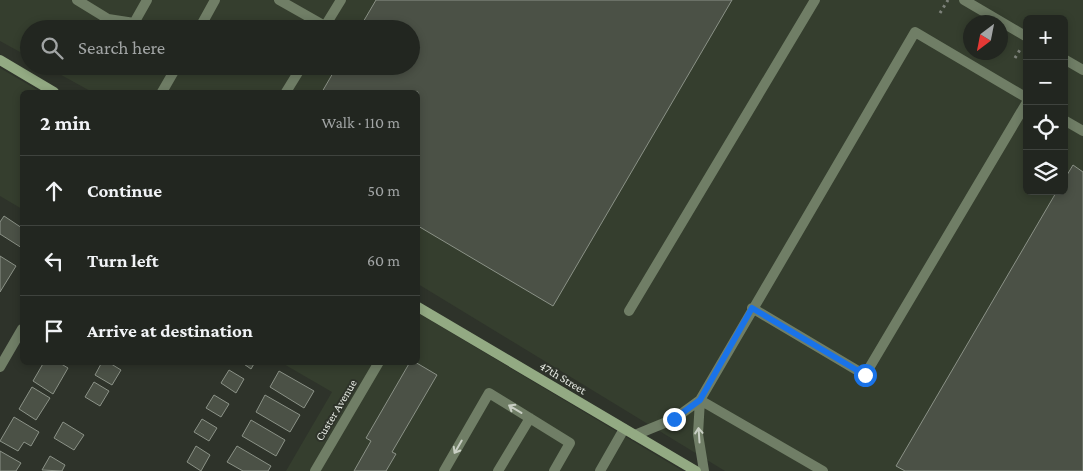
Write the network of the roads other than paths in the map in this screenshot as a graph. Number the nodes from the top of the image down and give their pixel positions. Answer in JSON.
{"nodes":[{"id":1,"x":77,"y":0,"type":"edge"},
{"id":2,"x":147,"y":0,"type":"edge"},
{"id":3,"x":215,"y":0,"type":"edge"},
{"id":4,"x":279,"y":0,"type":"edge"},
{"id":5,"x":341,"y":0,"type":"edge"},
{"id":6,"x":815,"y":0,"type":"edge"},
{"id":7,"x":964,"y":0,"type":"edge"},
{"id":8,"x":114,"y":20,"type":"edge"},
{"id":9,"x":136,"y":20,"type":"edge"},
{"id":10,"x":204,"y":20,"type":"edge"},
{"id":11,"x":312,"y":20,"type":"edge"},
{"id":12,"x":330,"y":20,"type":"edge"},
{"id":13,"x":1023,"y":35,"type":"edge"},
{"id":14,"x":0,"y":60,"type":"edge"},
{"id":15,"x":1066,"y":60,"type":"edge"},
{"id":16,"x":1083,"y":70,"type":"edge"},
{"id":17,"x":20,"y":72,"type":"edge"},
{"id":18,"x":25,"y":75,"type":"edge"},
{"id":19,"x":172,"y":75,"type":"edge"},
{"id":20,"x":296,"y":75,"type":"edge"},
{"id":21,"x":51,"y":90,"type":"edge"},
{"id":22,"x":163,"y":90,"type":"edge"},
{"id":23,"x":287,"y":90,"type":"edge"},
{"id":24,"x":1023,"y":96,"type":"edge"},
{"id":25,"x":1025,"y":105,"type":"edge"},
{"id":26,"x":1068,"y":122,"type":"edge"},
{"id":27,"x":1083,"y":131,"type":"edge"},
{"id":28,"x":420,"y":308,"type":"edge"},
{"id":29,"x":752,"y":308,"type":"junction"},
{"id":30,"x":629,"y":311,"type":"dead end"},
{"id":31,"x":20,"y":332,"type":"edge"},
{"id":32,"x":377,"y":365,"type":"edge"},
{"id":33,"x":0,"y":367,"type":"edge"},
{"id":34,"x":700,"y":400,"type":"junction"},
{"id":35,"x":530,"y":418,"type":"junction"},
{"id":36,"x":624,"y":429,"type":"junction"},
{"id":37,"x":635,"y":435,"type":"junction"},
{"id":38,"x":314,"y":471,"type":"edge"},
{"id":39,"x":444,"y":471,"type":"edge"},
{"id":40,"x":498,"y":471,"type":"edge"},
{"id":41,"x":554,"y":471,"type":"edge"},
{"id":42,"x":600,"y":471,"type":"edge"},
{"id":43,"x":696,"y":471,"type":"edge"},
{"id":44,"x":704,"y":471,"type":"edge"},
{"id":45,"x":823,"y":471,"type":"edge"}],
"edges":[{"from":1,"to":8,"type":"street"},
{"from":2,"to":9,"type":"street"},
{"from":3,"to":10,"type":"street"},
{"from":4,"to":11,"type":"street"},
{"from":5,"to":12,"type":"street"},
{"from":6,"to":30,"type":"street"},
{"from":7,"to":13,"type":"street"},
{"from":14,"to":17,"type":"main road"},
{"from":15,"to":16,"type":"street"},
{"from":18,"to":21,"type":"main road"},
{"from":19,"to":22,"type":"street"},
{"from":20,"to":23,"type":"street"},
{"from":24,"to":29,"type":"street"},
{"from":25,"to":29,"type":"street"},
{"from":26,"to":27,"type":"street"},
{"from":28,"to":36,"type":"main road","name":"47th Street"},
{"from":29,"to":34,"type":"street"},
{"from":31,"to":33,"type":"street"},
{"from":32,"to":38,"type":"street","name":"Custer Avenue"},
{"from":34,"to":37,"type":"street"},
{"from":44,"to":34,"type":"street","one_way":true},
{"from":34,"to":45,"type":"street"},
{"from":35,"to":39,"type":"street","one_way":true},
{"from":35,"to":40,"type":"street"},
{"from":35,"to":41,"type":"street"},
{"from":36,"to":37,"type":"main road","name":"47th Street"},
{"from":36,"to":42,"type":"street"},
{"from":37,"to":43,"type":"main road","name":"47th Street"}]}
